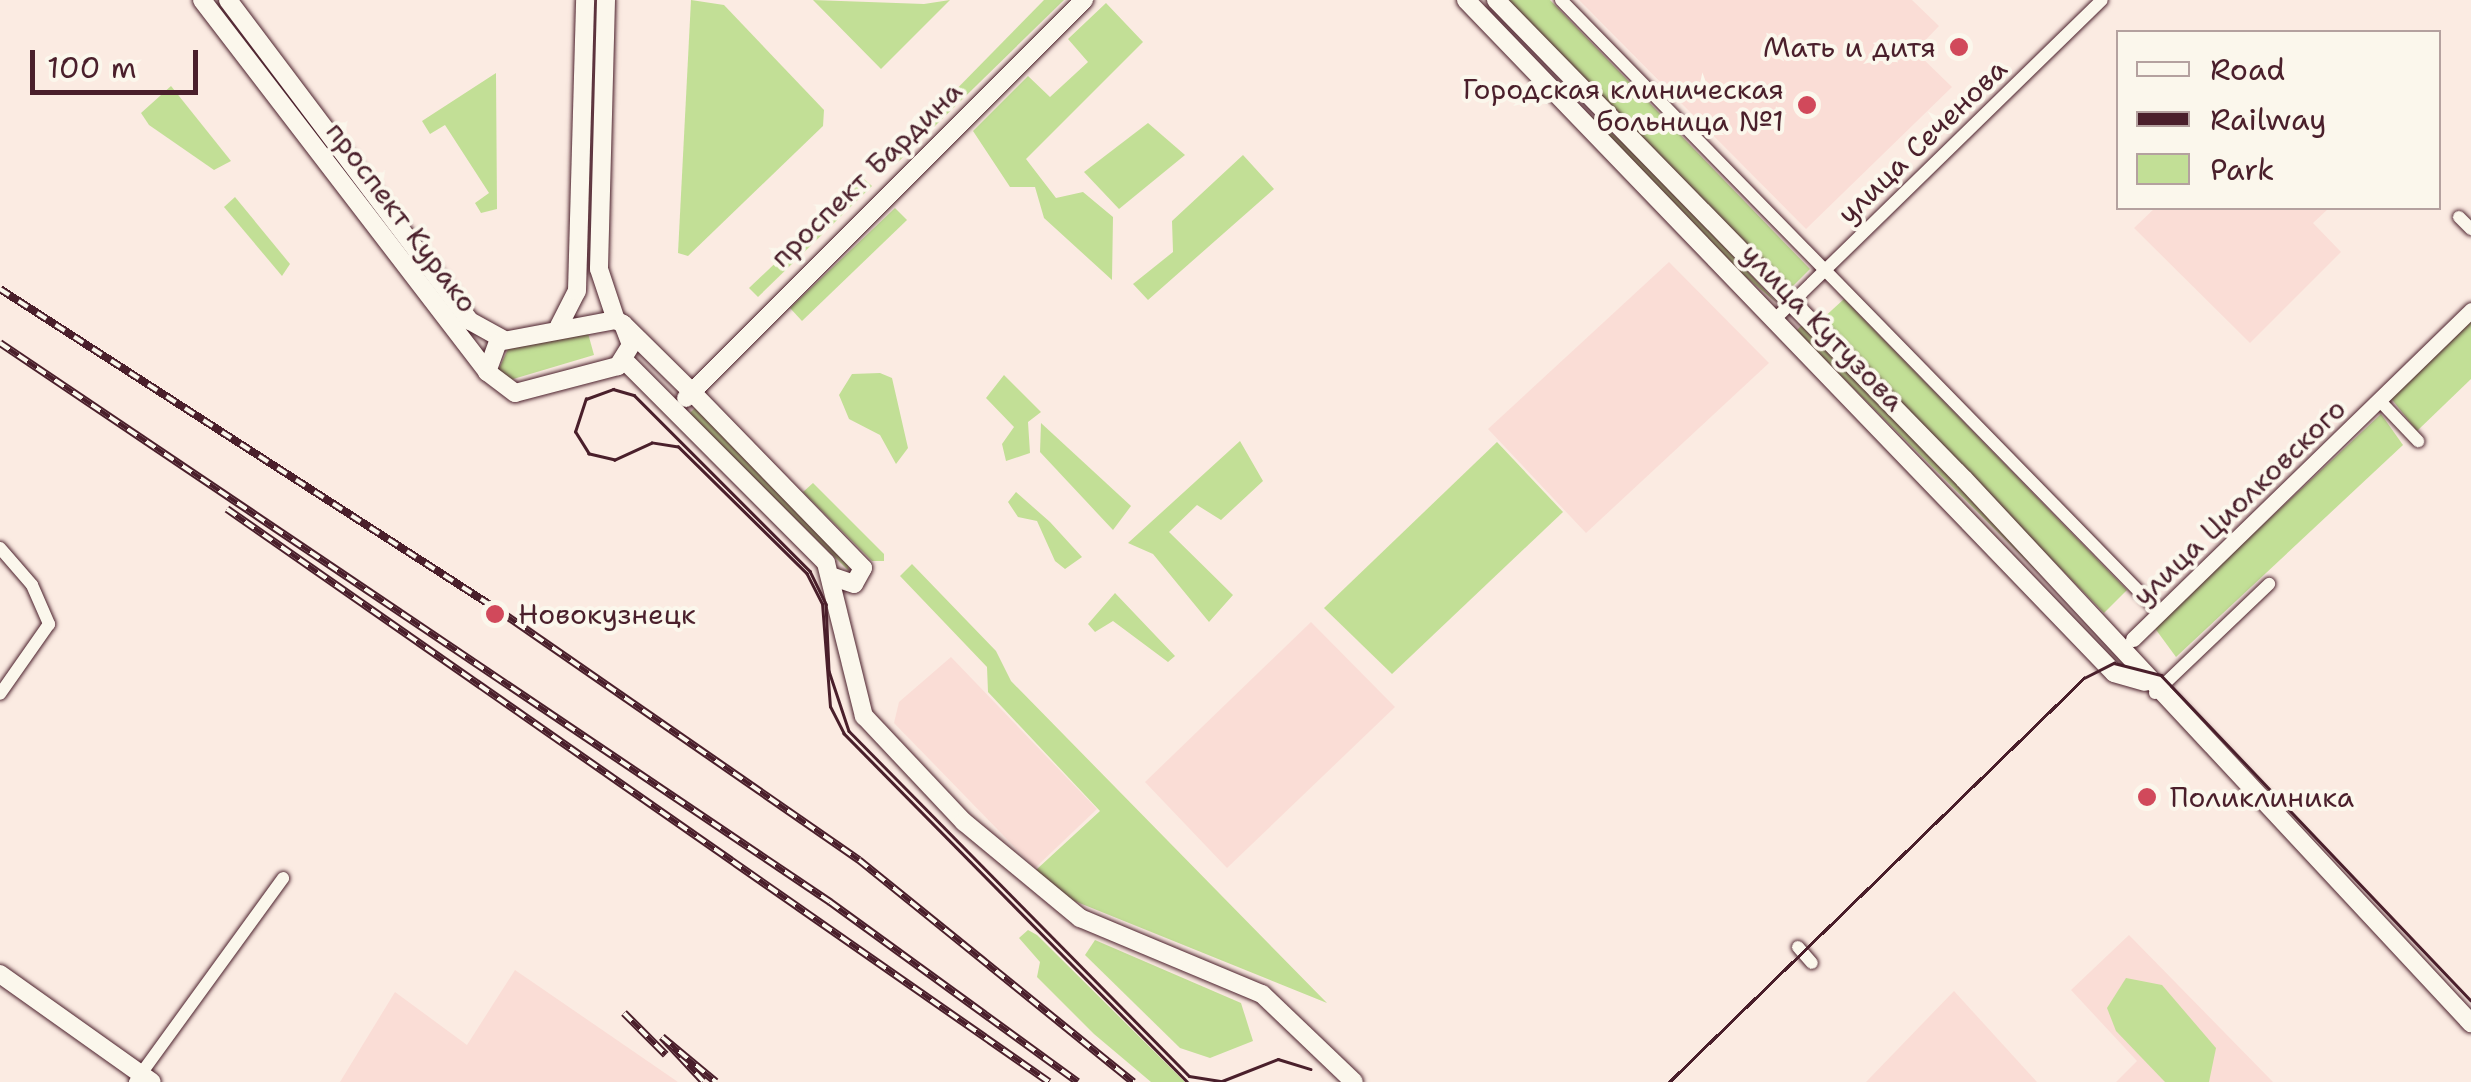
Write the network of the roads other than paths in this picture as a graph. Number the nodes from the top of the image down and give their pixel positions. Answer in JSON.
{"nodes":[{"id":1,"x":202,"y":0,"type":"edge"},
{"id":2,"x":228,"y":0,"type":"edge"},
{"id":3,"x":585,"y":0,"type":"edge"},
{"id":4,"x":606,"y":0,"type":"edge"},
{"id":5,"x":1084,"y":0,"type":"edge"},
{"id":6,"x":1466,"y":0,"type":"edge"},
{"id":7,"x":1496,"y":0,"type":"edge"},
{"id":8,"x":1561,"y":0,"type":"edge"},
{"id":9,"x":2102,"y":0,"type":"edge"},
{"id":10,"x":2459,"y":216,"type":"dead end"},
{"id":11,"x":2471,"y":228,"type":"edge"},
{"id":12,"x":1827,"y":268,"type":"junction"},
{"id":13,"x":1792,"y":302,"type":"junction"},
{"id":14,"x":2471,"y":310,"type":"edge"},
{"id":15,"x":1776,"y":318,"type":"junction"},
{"id":16,"x":620,"y":322,"type":"junction"},
{"id":17,"x":559,"y":326,"type":"junction"},
{"id":18,"x":504,"y":340,"type":"junction"},
{"id":19,"x":624,"y":361,"type":"junction"},
{"id":20,"x":487,"y":372,"type":"junction"},
{"id":21,"x":688,"y":388,"type":"junction"},
{"id":22,"x":2379,"y":400,"type":"junction"},
{"id":23,"x":671,"y":403,"type":"junction"},
{"id":24,"x":2418,"y":441,"type":"dead end"},
{"id":25,"x":0,"y":548,"type":"edge"},
{"id":26,"x":834,"y":577,"type":"junction"},
{"id":27,"x":859,"y":578,"type":"junction"},
{"id":28,"x":2269,"y":584,"type":"dead end"},
{"id":29,"x":2160,"y":613,"type":"junction"},
{"id":30,"x":2133,"y":639,"type":"dead end"},
{"id":31,"x":849,"y":668,"type":"junction"},
{"id":32,"x":2150,"y":687,"type":"junction"},
{"id":33,"x":0,"y":694,"type":"edge"},
{"id":34,"x":282,"y":878,"type":"dead end"},
{"id":35,"x":1798,"y":946,"type":"dead end"},
{"id":36,"x":1812,"y":962,"type":"dead end"},
{"id":37,"x":0,"y":974,"type":"edge"},
{"id":38,"x":2471,"y":1023,"type":"edge"},
{"id":39,"x":142,"y":1079,"type":"edge"},
{"id":40,"x":1354,"y":1082,"type":"edge"}],
"edges":[{"from":1,"to":20,"type":"main road","name":"проспект Курако"},
{"from":2,"to":18,"type":"main road","name":"проспект Курако"},
{"from":3,"to":17,"type":"main road"},
{"from":4,"to":16,"type":"main road"},
{"from":5,"to":21,"type":"main road","name":"проспект Бардина"},
{"from":6,"to":15,"type":"main road","name":"улица Кутузова"},
{"from":7,"to":13,"type":"main road","name":"улица Кутузова"},
{"from":8,"to":12,"type":"street"},
{"from":9,"to":12,"type":"street","name":"улица Сеченова"},
{"from":10,"to":11,"type":"street"},
{"from":12,"to":13,"type":"street","name":"улица Сеченова"},
{"from":12,"to":29,"type":"street"},
{"from":13,"to":15,"type":"street","name":"улица Сеченова"},
{"from":13,"to":32,"type":"main road","name":"улица Кутузова"},
{"from":14,"to":22,"type":"street","name":"улица Циолковского"},
{"from":15,"to":32,"type":"main road","name":"улица Кутузова"},
{"from":16,"to":17,"type":"main road"},
{"from":16,"to":19,"type":"main road"},
{"from":16,"to":21,"type":"main road"},
{"from":17,"to":18,"type":"main road"},
{"from":18,"to":20,"type":"main road"},
{"from":19,"to":20,"type":"main road"},
{"from":19,"to":23,"type":"main road"},
{"from":21,"to":23,"type":"main road","name":"проспект Бардина"},
{"from":21,"to":27,"type":"main road"},
{"from":22,"to":24,"type":"street","name":"улица Циолковского"},
{"from":22,"to":29,"type":"street","name":"улица Циолковского"},
{"from":23,"to":26,"type":"main road"},
{"from":25,"to":33,"type":"street"},
{"from":26,"to":27,"type":"main road"},
{"from":26,"to":31,"type":"main road"},
{"from":27,"to":31,"type":"main road"},
{"from":28,"to":32,"type":"street"},
{"from":29,"to":30,"type":"street","name":"улица Циолковского"},
{"from":31,"to":40,"type":"main road"},
{"from":32,"to":38,"type":"main road","name":"улица Кутузова"},
{"from":34,"to":39,"type":"street"},
{"from":35,"to":36,"type":"street"},
{"from":37,"to":39,"type":"main road"}]}
